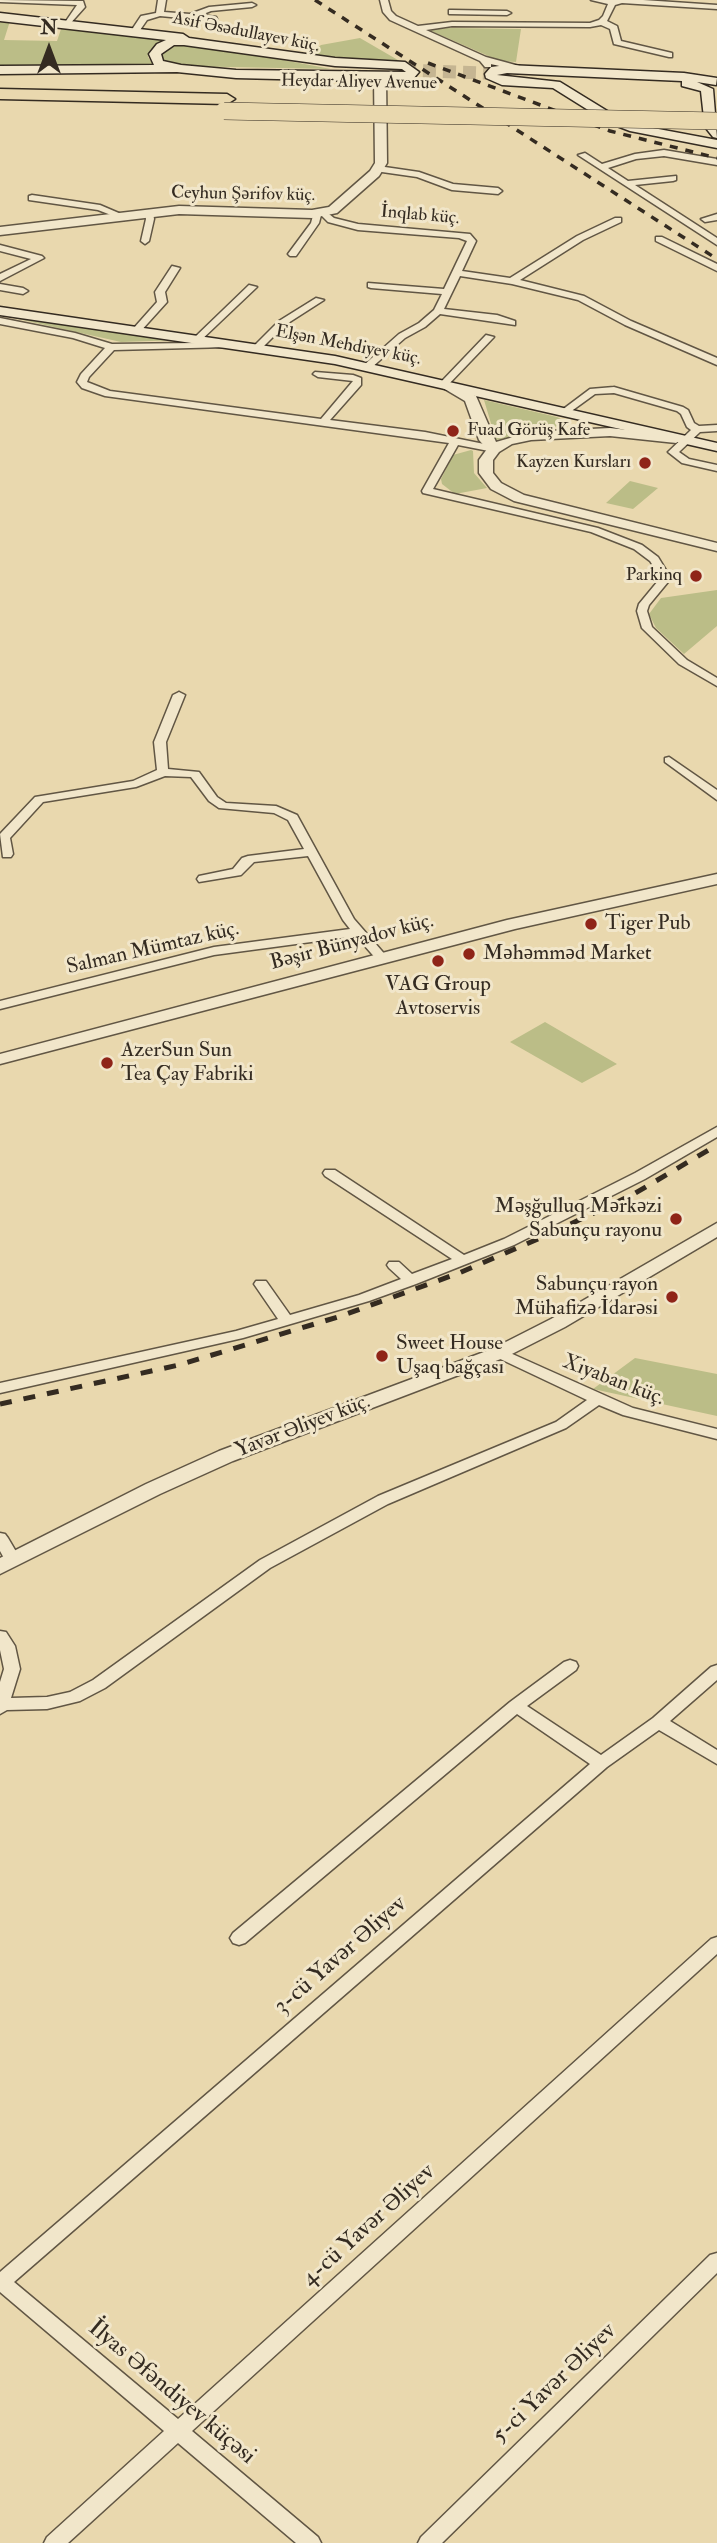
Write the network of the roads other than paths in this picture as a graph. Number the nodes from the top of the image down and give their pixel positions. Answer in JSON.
{"nodes":[{"id":1,"x":0,"y":0,"type":"edge"},
{"id":2,"x":162,"y":0,"type":"edge"},
{"id":3,"x":384,"y":0,"type":"edge"},
{"id":4,"x":595,"y":0,"type":"edge"},
{"id":5,"x":63,"y":1,"type":"edge"},
{"id":6,"x":613,"y":2,"type":"junction"},
{"id":7,"x":669,"y":2,"type":"edge"},
{"id":8,"x":252,"y":5,"type":"dead end"},
{"id":9,"x":717,"y":8,"type":"edge"},
{"id":10,"x":160,"y":13,"type":"junction"},
{"id":11,"x":507,"y":13,"type":"dead end"},
{"id":12,"x":193,"y":16,"type":"junction"},
{"id":13,"x":0,"y":17,"type":"edge"},
{"id":14,"x":214,"y":19,"type":"dead end"},
{"id":15,"x":602,"y":22,"type":"junction"},
{"id":16,"x":68,"y":24,"type":"junction"},
{"id":17,"x":452,"y":24,"type":"junction"},
{"id":18,"x":417,"y":29,"type":"junction"},
{"id":19,"x":135,"y":31,"type":"junction"},
{"id":20,"x":203,"y":42,"type":"junction"},
{"id":21,"x":669,"y":55,"type":"dead end"},
{"id":22,"x":483,"y":59,"type":"junction"},
{"id":23,"x":181,"y":69,"type":"junction"},
{"id":24,"x":0,"y":70,"type":"edge"},
{"id":25,"x":525,"y":70,"type":"junction"},
{"id":26,"x":491,"y":74,"type":"junction"},
{"id":27,"x":380,"y":77,"type":"junction"},
{"id":28,"x":717,"y":84,"type":"edge"},
{"id":29,"x":0,"y":94,"type":"edge"},
{"id":30,"x":225,"y":105,"type":"junction"},
{"id":31,"x":0,"y":106,"type":"edge"},
{"id":32,"x":617,"y":122,"type":"junction"},
{"id":33,"x":716,"y":122,"type":"edge"},
{"id":34,"x":717,"y":144,"type":"edge"},
{"id":35,"x":582,"y":155,"type":"dead end"},
{"id":36,"x":717,"y":162,"type":"edge"},
{"id":37,"x":601,"y":167,"type":"junction"},
{"id":38,"x":378,"y":169,"type":"junction"},
{"id":39,"x":673,"y":178,"type":"dead end"},
{"id":40,"x":626,"y":184,"type":"junction"},
{"id":41,"x":498,"y":191,"type":"dead end"},
{"id":42,"x":32,"y":198,"type":"dead end"},
{"id":43,"x":149,"y":213,"type":"junction"},
{"id":44,"x":321,"y":214,"type":"junction"},
{"id":45,"x":124,"y":217,"type":"junction"},
{"id":46,"x":717,"y":217,"type":"edge"},
{"id":47,"x":705,"y":219,"type":"dead end"},
{"id":48,"x":618,"y":220,"type":"dead end"},
{"id":49,"x":0,"y":231,"type":"edge"},
{"id":50,"x":659,"y":239,"type":"dead end"},
{"id":51,"x":145,"y":241,"type":"dead end"},
{"id":52,"x":717,"y":242,"type":"edge"},
{"id":53,"x":0,"y":248,"type":"edge"},
{"id":54,"x":293,"y":254,"type":"dead end"},
{"id":55,"x":175,"y":268,"type":"dead end"},
{"id":56,"x":717,"y":268,"type":"edge"},
{"id":57,"x":458,"y":273,"type":"junction"},
{"id":58,"x":0,"y":278,"type":"edge"},
{"id":59,"x":512,"y":281,"type":"junction"},
{"id":60,"x":371,"y":285,"type":"dead end"},
{"id":61,"x":0,"y":287,"type":"edge"},
{"id":62,"x":252,"y":287,"type":"dead end"},
{"id":63,"x":23,"y":291,"type":"dead end"},
{"id":64,"x":449,"y":292,"type":"junction"},
{"id":65,"x":319,"y":300,"type":"dead end"},
{"id":66,"x":0,"y":311,"type":"edge"},
{"id":67,"x":439,"y":311,"type":"junction"},
{"id":68,"x":0,"y":321,"type":"edge"},
{"id":69,"x":512,"y":323,"type":"dead end"},
{"id":70,"x":136,"y":331,"type":"junction"},
{"id":71,"x":489,"y":337,"type":"dead end"},
{"id":72,"x":197,"y":340,"type":"junction"},
{"id":73,"x":233,"y":345,"type":"junction"},
{"id":74,"x":111,"y":347,"type":"junction"},
{"id":75,"x":256,"y":349,"type":"junction"},
{"id":76,"x":717,"y":362,"type":"edge"},
{"id":77,"x":368,"y":367,"type":"junction"},
{"id":78,"x":318,"y":373,"type":"dead end"},
{"id":79,"x":444,"y":384,"type":"junction"},
{"id":80,"x":563,"y":413,"type":"junction"},
{"id":81,"x":322,"y":423,"type":"junction"},
{"id":82,"x":715,"y":425,"type":"edge"},
{"id":83,"x":697,"y":429,"type":"junction"},
{"id":84,"x":684,"y":440,"type":"junction"},
{"id":85,"x":455,"y":442,"type":"junction"},
{"id":86,"x":717,"y":447,"type":"edge"},
{"id":87,"x":494,"y":449,"type":"junction"},
{"id":88,"x":717,"y":468,"type":"edge"},
{"id":89,"x":717,"y":547,"type":"edge"},
{"id":90,"x":717,"y":683,"type":"edge"},
{"id":91,"x":179,"y":695,"type":"dead end"},
{"id":92,"x":669,"y":760,"type":"dead end"},
{"id":93,"x":163,"y":772,"type":"junction"},
{"id":94,"x":717,"y":796,"type":"edge"},
{"id":95,"x":312,"y":852,"type":"junction"},
{"id":96,"x":7,"y":854,"type":"dead end"},
{"id":97,"x":203,"y":879,"type":"dead end"},
{"id":98,"x":717,"y":879,"type":"edge"},
{"id":99,"x":357,"y":932,"type":"junction"},
{"id":100,"x":382,"y":958,"type":"junction"},
{"id":101,"x":0,"y":1005,"type":"edge"},
{"id":102,"x":0,"y":1059,"type":"edge"},
{"id":103,"x":717,"y":1131,"type":"edge"},
{"id":104,"x":330,"y":1173,"type":"dead end"},
{"id":105,"x":717,"y":1229,"type":"edge"},
{"id":106,"x":464,"y":1261,"type":"junction"},
{"id":107,"x":394,"y":1265,"type":"dead end"},
{"id":108,"x":411,"y":1281,"type":"junction"},
{"id":109,"x":261,"y":1284,"type":"dead end"},
{"id":110,"x":287,"y":1322,"type":"junction"},
{"id":111,"x":499,"y":1353,"type":"junction"},
{"id":112,"x":0,"y":1388,"type":"edge"},
{"id":113,"x":596,"y":1400,"type":"junction"},
{"id":114,"x":717,"y":1434,"type":"edge"},
{"id":115,"x":0,"y":1538,"type":"edge"},
{"id":116,"x":7,"y":1563,"type":"edge"},
{"id":117,"x":0,"y":1636,"type":"edge"},
{"id":118,"x":6,"y":1660,"type":"edge"},
{"id":119,"x":570,"y":1665,"type":"dead end"},
{"id":120,"x":717,"y":1671,"type":"edge"},
{"id":121,"x":1,"y":1706,"type":"edge"},
{"id":122,"x":516,"y":1706,"type":"junction"},
{"id":123,"x":659,"y":1722,"type":"junction"},
{"id":124,"x":717,"y":1758,"type":"edge"},
{"id":125,"x":601,"y":1763,"type":"junction"},
{"id":126,"x":239,"y":1938,"type":"dead end"},
{"id":127,"x":717,"y":1944,"type":"edge"},
{"id":128,"x":717,"y":2261,"type":"edge"},
{"id":129,"x":0,"y":2282,"type":"edge"},
{"id":130,"x":178,"y":2431,"type":"junction"},
{"id":131,"x":54,"y":2543,"type":"edge"},
{"id":132,"x":311,"y":2543,"type":"edge"},
{"id":133,"x":428,"y":2543,"type":"edge"}],
"edges":[{"from":1,"to":5,"type":"street"},
{"from":2,"to":10,"type":"street"},
{"from":3,"to":18,"type":"street"},
{"from":4,"to":6,"type":"street"},
{"from":5,"to":16,"type":"street"},
{"from":6,"to":7,"type":"street"},
{"from":6,"to":15,"type":"street"},
{"from":7,"to":9,"type":"street"},
{"from":8,"to":12,"type":"street"},
{"from":10,"to":12,"type":"street"},
{"from":10,"to":19,"type":"street"},
{"from":11,"to":17,"type":"street"},
{"from":12,"to":14,"type":"street"},
{"from":13,"to":16,"type":"main road","name":"Asif Əsədullayev küç."},
{"from":15,"to":17,"type":"street"},
{"from":15,"to":21,"type":"street"},
{"from":16,"to":19,"type":"main road","name":"Asif Əsədullayev küç."},
{"from":17,"to":18,"type":"street"},
{"from":18,"to":22,"type":"street"},
{"from":19,"to":20,"type":"main road","name":"Asif Əsədullayev küç."},
{"from":20,"to":23,"type":"main road"},
{"from":20,"to":23,"type":"main road","name":"Asif Əsədullayev küç."},
{"from":20,"to":27,"type":"main road"},
{"from":22,"to":25,"type":"street"},
{"from":22,"to":26,"type":"street"},
{"from":23,"to":24,"type":"main road","name":"Asif Əsədullayev küç."},
{"from":23,"to":27,"type":"main road"},
{"from":25,"to":26,"type":"main road"},
{"from":25,"to":28,"type":"main road"},
{"from":26,"to":32,"type":"main road"},
{"from":27,"to":38,"type":"street"},
{"from":28,"to":33,"type":"main road"},
{"from":29,"to":30,"type":"highway","name":"Heydar Aliyev Avenue"},
{"from":30,"to":31,"type":"highway","name":"Heydar Aliyev Avenue"},
{"from":30,"to":33,"type":"highway","name":"Heydar Aliyev Avenue","bridge":true},
{"from":32,"to":33,"type":"main road"},
{"from":32,"to":34,"type":"main road"},
{"from":35,"to":37,"type":"street"},
{"from":36,"to":37,"type":"street"},
{"from":37,"to":40,"type":"street"},
{"from":38,"to":41,"type":"street"},
{"from":38,"to":44,"type":"street","name":"Ceyhun Şərifov küç."},
{"from":39,"to":40,"type":"street"},
{"from":40,"to":52,"type":"street"},
{"from":42,"to":45,"type":"street"},
{"from":43,"to":44,"type":"street","name":"Ceyhun Şərifov küç."},
{"from":43,"to":45,"type":"street","name":"Ceyhun Şərifov küç."},
{"from":43,"to":51,"type":"street"},
{"from":44,"to":54,"type":"street"},
{"from":44,"to":57,"type":"street","name":"İnqlab küç."},
{"from":45,"to":49,"type":"street","name":"Ceyhun Şərifov küç."},
{"from":46,"to":47,"type":"street"},
{"from":48,"to":59,"type":"street"},
{"from":50,"to":56,"type":"street"},
{"from":53,"to":58,"type":"street"},
{"from":55,"to":70,"type":"street"},
{"from":57,"to":59,"type":"street"},
{"from":57,"to":64,"type":"street","name":"İnqlab küç."},
{"from":59,"to":76,"type":"street"},
{"from":60,"to":64,"type":"street"},
{"from":61,"to":63,"type":"street"},
{"from":62,"to":72,"type":"street"},
{"from":64,"to":67,"type":"street","name":"İnqlab küç."},
{"from":65,"to":75,"type":"street"},
{"from":66,"to":70,"type":"main road","name":"Elşən Mehdiyev küç."},
{"from":67,"to":69,"type":"street"},
{"from":67,"to":77,"type":"street","name":"İnqlab küç."},
{"from":68,"to":74,"type":"street"},
{"from":70,"to":72,"type":"main road","name":"Elşən Mehdiyev küç."},
{"from":71,"to":79,"type":"street"},
{"from":72,"to":73,"type":"main road","name":"Elşən Mehdiyev küç."},
{"from":73,"to":74,"type":"street"},
{"from":73,"to":75,"type":"main road","name":"Elşən Mehdiyev küç."},
{"from":74,"to":81,"type":"street"},
{"from":75,"to":77,"type":"main road","name":"Elşən Mehdiyev küç."},
{"from":77,"to":79,"type":"main road","name":"Elşən Mehdiyev küç."},
{"from":78,"to":81,"type":"street"},
{"from":79,"to":80,"type":"main road","name":"Elşən Mehdiyev küç."},
{"from":79,"to":87,"type":"street"},
{"from":80,"to":83,"type":"street"},
{"from":80,"to":84,"type":"main road","name":"Elşən Mehdiyev küç."},
{"from":81,"to":85,"type":"street"},
{"from":82,"to":83,"type":"street"},
{"from":83,"to":84,"type":"street"},
{"from":84,"to":86,"type":"main road","name":"Elşən Mehdiyev küç."},
{"from":84,"to":87,"type":"street"},
{"from":84,"to":88,"type":"street"},
{"from":85,"to":87,"type":"street"},
{"from":85,"to":90,"type":"street"},
{"from":87,"to":89,"type":"street"},
{"from":91,"to":93,"type":"street"},
{"from":92,"to":94,"type":"street"},
{"from":93,"to":95,"type":"street"},
{"from":93,"to":96,"type":"street"},
{"from":95,"to":97,"type":"street"},
{"from":95,"to":99,"type":"street"},
{"from":98,"to":100,"type":"street","name":"Bəşir Bünyadov küç."},
{"from":99,"to":100,"type":"street"},
{"from":99,"to":101,"type":"street","name":"Salman Mümtaz küç."},
{"from":100,"to":102,"type":"street","name":"Bəşir Bünyadov küç."},
{"from":103,"to":106,"type":"street"},
{"from":104,"to":106,"type":"street"},
{"from":105,"to":111,"type":"street","name":"Yavər Əliyev küç."},
{"from":106,"to":108,"type":"street"},
{"from":107,"to":108,"type":"street"},
{"from":108,"to":110,"type":"street"},
{"from":109,"to":110,"type":"street"},
{"from":110,"to":112,"type":"street"},
{"from":111,"to":113,"type":"street","name":"Xiyaban küç."},
{"from":111,"to":116,"type":"street","name":"Yavər Əliyev küç."},
{"from":113,"to":114,"type":"street","name":"Xiyaban küç."},
{"from":113,"to":121,"type":"street"},
{"from":115,"to":116,"type":"street"},
{"from":117,"to":118,"type":"street"},
{"from":118,"to":121,"type":"street"},
{"from":119,"to":122,"type":"street"},
{"from":120,"to":123,"type":"street","name":"3-cü Yavər Əliyev"},
{"from":122,"to":125,"type":"street"},
{"from":122,"to":126,"type":"street"},
{"from":123,"to":124,"type":"street"},
{"from":123,"to":125,"type":"street","name":"3-cü Yavər Əliyev"},
{"from":125,"to":129,"type":"street","name":"3-cü Yavər Əliyev"},
{"from":127,"to":130,"type":"street","name":"4-cü Yavər Əliyev"},
{"from":128,"to":133,"type":"street","name":"5-ci Yavər Əliyev"},
{"from":129,"to":130,"type":"street","name":"İlyas Əfəndiyev küçəsi"},
{"from":130,"to":131,"type":"street","name":"4-cü Yavər Əliyev"},
{"from":130,"to":132,"type":"street","name":"İlyas Əfəndiyev küçəsi"}]}
